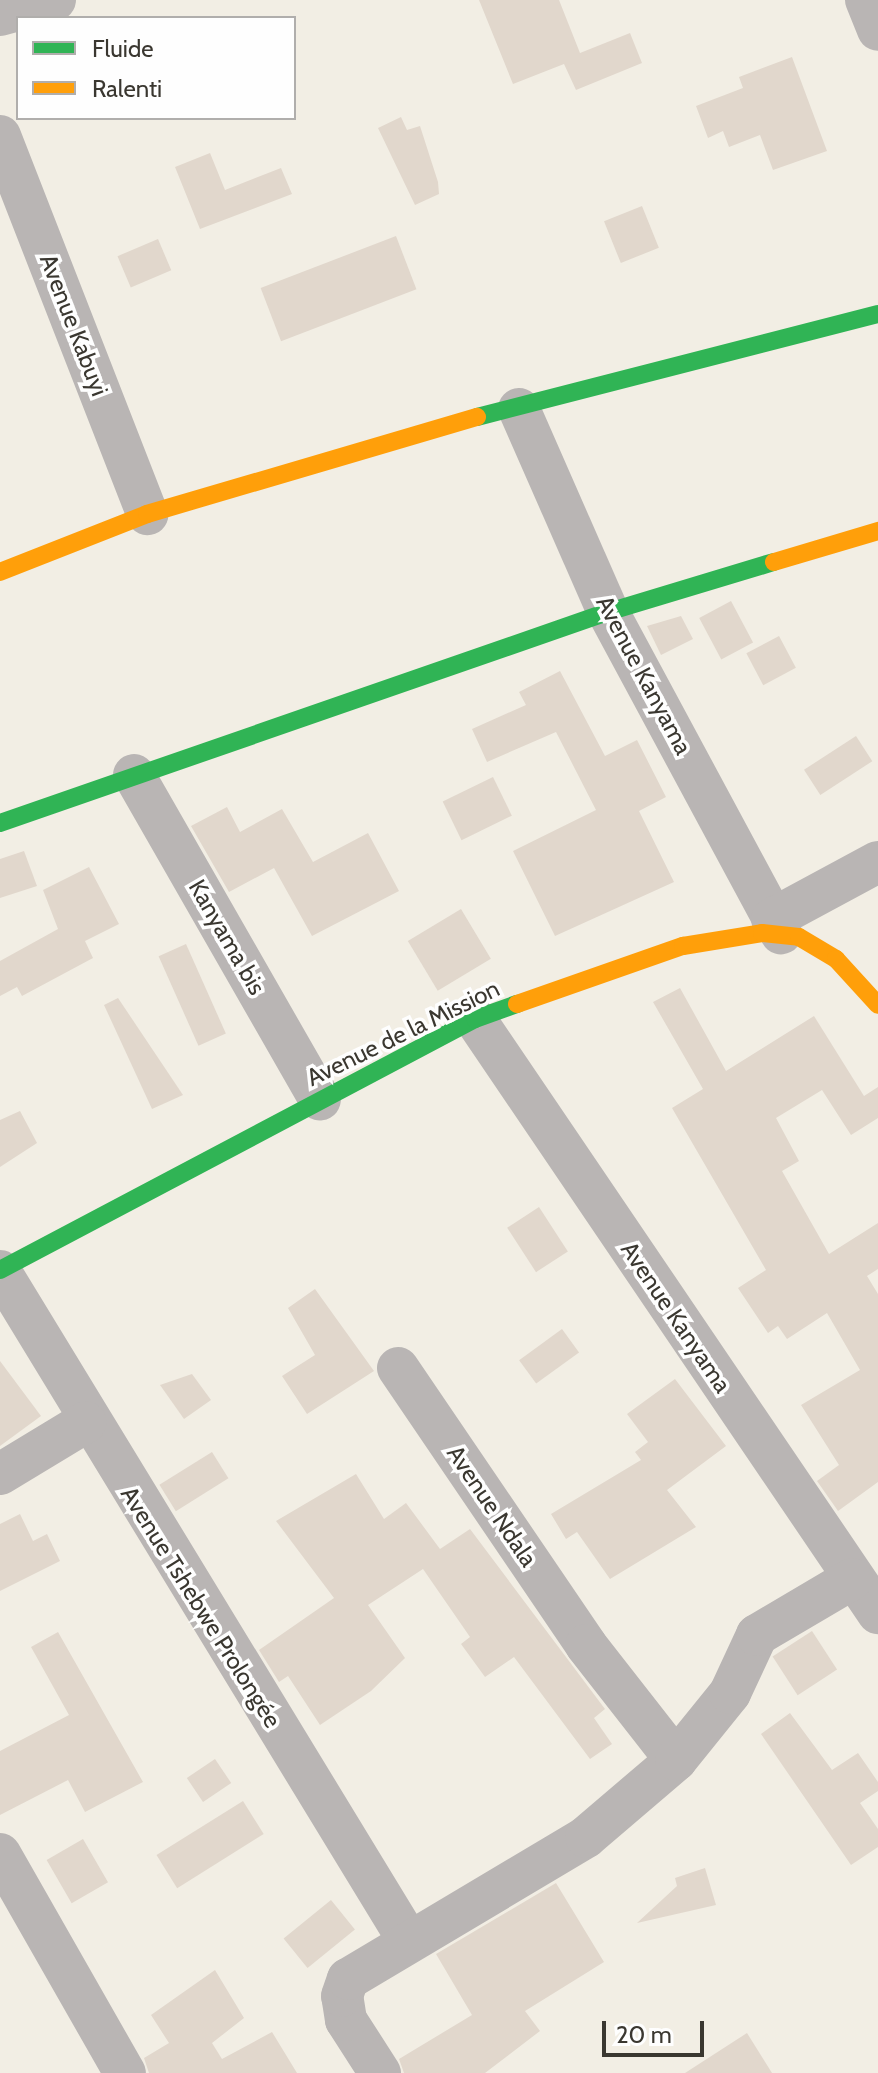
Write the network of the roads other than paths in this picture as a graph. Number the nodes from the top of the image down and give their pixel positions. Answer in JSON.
{"nodes":[{"id":1,"x":55,"y":0,"type":"edge"},
{"id":2,"x":866,"y":0,"type":"edge"},
{"id":3,"x":0,"y":15,"type":"edge"},
{"id":4,"x":878,"y":30,"type":"edge"},
{"id":5,"x":0,"y":136,"type":"edge"},
{"id":6,"x":878,"y":314,"type":"edge"},
{"id":7,"x":519,"y":409,"type":"junction"},
{"id":8,"x":147,"y":514,"type":"junction"},
{"id":9,"x":878,"y":531,"type":"edge"},
{"id":10,"x":0,"y":572,"type":"edge"},
{"id":11,"x":608,"y":612,"type":"junction"},
{"id":12,"x":134,"y":775,"type":"junction"},
{"id":13,"x":0,"y":823,"type":"edge"},
{"id":14,"x":878,"y":862,"type":"edge"},
{"id":15,"x":777,"y":926,"type":"junction"},
{"id":16,"x":878,"y":1005,"type":"edge"},
{"id":17,"x":475,"y":1019,"type":"junction"},
{"id":18,"x":320,"y":1100,"type":"junction"},
{"id":19,"x":0,"y":1270,"type":"edge"},
{"id":20,"x":398,"y":1368,"type":"dead end"},
{"id":21,"x":86,"y":1422,"type":"junction"},
{"id":22,"x":0,"y":1474,"type":"edge"},
{"id":23,"x":852,"y":1579,"type":"junction"},
{"id":24,"x":878,"y":1613,"type":"edge"},
{"id":25,"x":676,"y":1760,"type":"junction"},
{"id":26,"x":0,"y":1854,"type":"edge"},
{"id":27,"x":408,"y":1940,"type":"junction"},
{"id":28,"x":125,"y":2073,"type":"edge"},
{"id":29,"x":380,"y":2073,"type":"edge"}],
"edges":[{"from":1,"to":3,"type":"street"},
{"from":2,"to":4,"type":"street"},
{"from":5,"to":8,"type":"street","name":"Avenue Kabuyi"},
{"from":6,"to":7,"type":"street"},
{"from":7,"to":8,"type":"street"},
{"from":7,"to":11,"type":"street","name":"Avenue Kanyama"},
{"from":8,"to":10,"type":"street"},
{"from":9,"to":11,"type":"street"},
{"from":11,"to":12,"type":"street"},
{"from":11,"to":15,"type":"street","name":"Avenue Kanyama"},
{"from":12,"to":13,"type":"street"},
{"from":12,"to":18,"type":"street","name":"Kanyama bis"},
{"from":14,"to":15,"type":"street"},
{"from":15,"to":16,"type":"street"},
{"from":15,"to":17,"type":"street","name":"Avenue de la Mission"},
{"from":17,"to":18,"type":"street","name":"Avenue de la Mission"},
{"from":17,"to":23,"type":"street","name":"Avenue Kanyama"},
{"from":18,"to":19,"type":"street","name":"Avenue de la Mission"},
{"from":19,"to":21,"type":"street","name":"Avenue Tshebwe Prolongée"},
{"from":20,"to":25,"type":"street","name":"Avenue Ndala"},
{"from":21,"to":22,"type":"street"},
{"from":21,"to":27,"type":"street","name":"Avenue Tshebwe Prolongée"},
{"from":23,"to":24,"type":"street","name":"Avenue Kanyama"},
{"from":23,"to":25,"type":"street"},
{"from":25,"to":27,"type":"street"},
{"from":26,"to":28,"type":"street"},
{"from":27,"to":29,"type":"street"}]}
